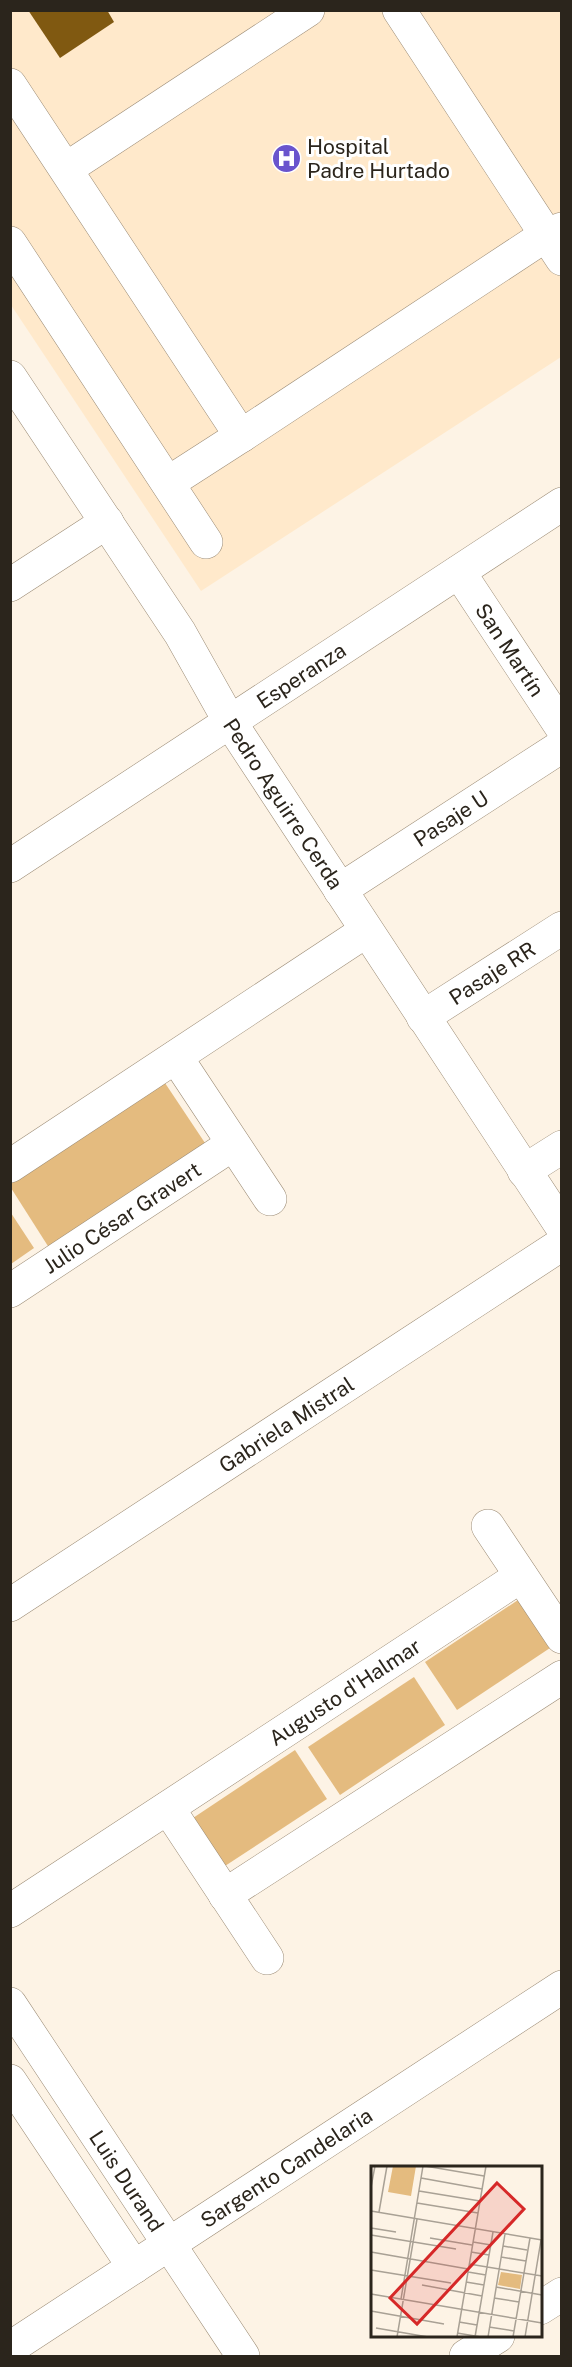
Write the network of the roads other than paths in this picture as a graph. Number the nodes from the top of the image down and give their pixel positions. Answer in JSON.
{"nodes":[{"id":1,"x":308,"y":10,"type":"edge"},
{"id":2,"x":399,"y":10,"type":"edge"},
{"id":3,"x":10,"y":85,"type":"edge"},
{"id":4,"x":20,"y":120,"type":"edge"},
{"id":5,"x":66,"y":170,"type":"junction"},
{"id":6,"x":556,"y":241,"type":"edge"},
{"id":7,"x":10,"y":243,"type":"edge"},
{"id":8,"x":10,"y":377,"type":"edge"},
{"id":9,"x":241,"y":436,"type":"junction"},
{"id":10,"x":168,"y":483,"type":"junction"},
{"id":11,"x":561,"y":504,"type":"edge"},
{"id":12,"x":107,"y":522,"type":"junction"},
{"id":13,"x":206,"y":542,"type":"dead end"},
{"id":14,"x":459,"y":572,"type":"junction"},
{"id":15,"x":10,"y":585,"type":"edge"},
{"id":16,"x":230,"y":722,"type":"junction"},
{"id":17,"x":561,"y":728,"type":"edge"},
{"id":18,"x":561,"y":746,"type":"edge"},
{"id":19,"x":10,"y":866,"type":"edge"},
{"id":20,"x":340,"y":890,"type":"junction"},
{"id":21,"x":561,"y":928,"type":"edge"},
{"id":22,"x":366,"y":931,"type":"junction"},
{"id":23,"x":423,"y":1017,"type":"junction"},
{"id":24,"x":176,"y":1057,"type":"junction"},
{"id":25,"x":233,"y":1144,"type":"junction"},
{"id":26,"x":561,"y":1147,"type":"edge"},
{"id":27,"x":10,"y":1166,"type":"edge"},
{"id":28,"x":524,"y":1171,"type":"junction"},
{"id":29,"x":270,"y":1199,"type":"dead end"},
{"id":30,"x":561,"y":1227,"type":"edge"},
{"id":31,"x":561,"y":1244,"type":"edge"},
{"id":32,"x":10,"y":1291,"type":"edge"},
{"id":33,"x":488,"y":1526,"type":"dead end"},
{"id":34,"x":521,"y":1576,"type":"junction"},
{"id":35,"x":10,"y":1605,"type":"edge"},
{"id":36,"x":561,"y":1637,"type":"edge"},
{"id":37,"x":561,"y":1677,"type":"edge"},
{"id":38,"x":168,"y":1808,"type":"junction"},
{"id":39,"x":225,"y":1895,"type":"junction"},
{"id":40,"x":10,"y":1911,"type":"edge"},
{"id":41,"x":267,"y":1958,"type":"dead end"},
{"id":42,"x":561,"y":1987,"type":"edge"},
{"id":43,"x":10,"y":2004,"type":"edge"},
{"id":44,"x":10,"y":2081,"type":"edge"},
{"id":45,"x":169,"y":2244,"type":"junction"},
{"id":46,"x":134,"y":2267,"type":"junction"},
{"id":47,"x":561,"y":2294,"type":"edge"},
{"id":48,"x":542,"y":2307,"type":"edge"},
{"id":49,"x":496,"y":2337,"type":"edge"},
{"id":50,"x":10,"y":2348,"type":"edge"},
{"id":51,"x":243,"y":2356,"type":"edge"},
{"id":52,"x":466,"y":2356,"type":"edge"}],
"edges":[{"from":1,"to":5,"type":"street"},
{"from":2,"to":6,"type":"street"},
{"from":3,"to":4,"type":"street"},
{"from":4,"to":5,"type":"street"},
{"from":5,"to":9,"type":"street"},
{"from":6,"to":9,"type":"street"},
{"from":7,"to":10,"type":"street"},
{"from":8,"to":12,"type":"street","name":"Pedro Aguirre Cerda"},
{"from":9,"to":10,"type":"street"},
{"from":10,"to":13,"type":"street"},
{"from":11,"to":14,"type":"street","name":"Esperanza"},
{"from":12,"to":15,"type":"street"},
{"from":12,"to":16,"type":"street","name":"Pedro Aguirre Cerda"},
{"from":14,"to":16,"type":"street","name":"Esperanza"},
{"from":14,"to":17,"type":"street","name":"San Martín"},
{"from":16,"to":19,"type":"street","name":"Esperanza"},
{"from":16,"to":20,"type":"street","name":"Pedro Aguirre Cerda"},
{"from":18,"to":20,"type":"street","name":"Pasaje U"},
{"from":20,"to":22,"type":"street","name":"Pedro Aguirre Cerda"},
{"from":21,"to":23,"type":"street","name":"Pasaje RR"},
{"from":22,"to":23,"type":"street","name":"Pedro Aguirre Cerda"},
{"from":22,"to":24,"type":"street"},
{"from":23,"to":28,"type":"street","name":"Pedro Aguirre Cerda"},
{"from":24,"to":25,"type":"street"},
{"from":24,"to":27,"type":"street"},
{"from":25,"to":29,"type":"street"},
{"from":25,"to":32,"type":"street","name":"Julio César Gravert"},
{"from":26,"to":28,"type":"street"},
{"from":28,"to":30,"type":"street","name":"Pedro Aguirre Cerda"},
{"from":31,"to":35,"type":"street","name":"Gabriela Mistral"},
{"from":33,"to":34,"type":"street"},
{"from":34,"to":36,"type":"street"},
{"from":34,"to":38,"type":"street","name":"Augusto d'Halmar"},
{"from":37,"to":39,"type":"street"},
{"from":38,"to":39,"type":"street"},
{"from":38,"to":40,"type":"street","name":"Augusto d'Halmar"},
{"from":39,"to":41,"type":"street"},
{"from":42,"to":45,"type":"street","name":"Sargento Candelaria"},
{"from":43,"to":45,"type":"street","name":"Luis Durand"},
{"from":44,"to":46,"type":"street","name":"Luis Durand"},
{"from":45,"to":46,"type":"street","name":"Sargento Candelaria"},
{"from":45,"to":51,"type":"street","name":"Luis Durand"},
{"from":46,"to":50,"type":"street","name":"Sargento Candelaria"},
{"from":47,"to":48,"type":"street"},
{"from":49,"to":52,"type":"street"}]}
